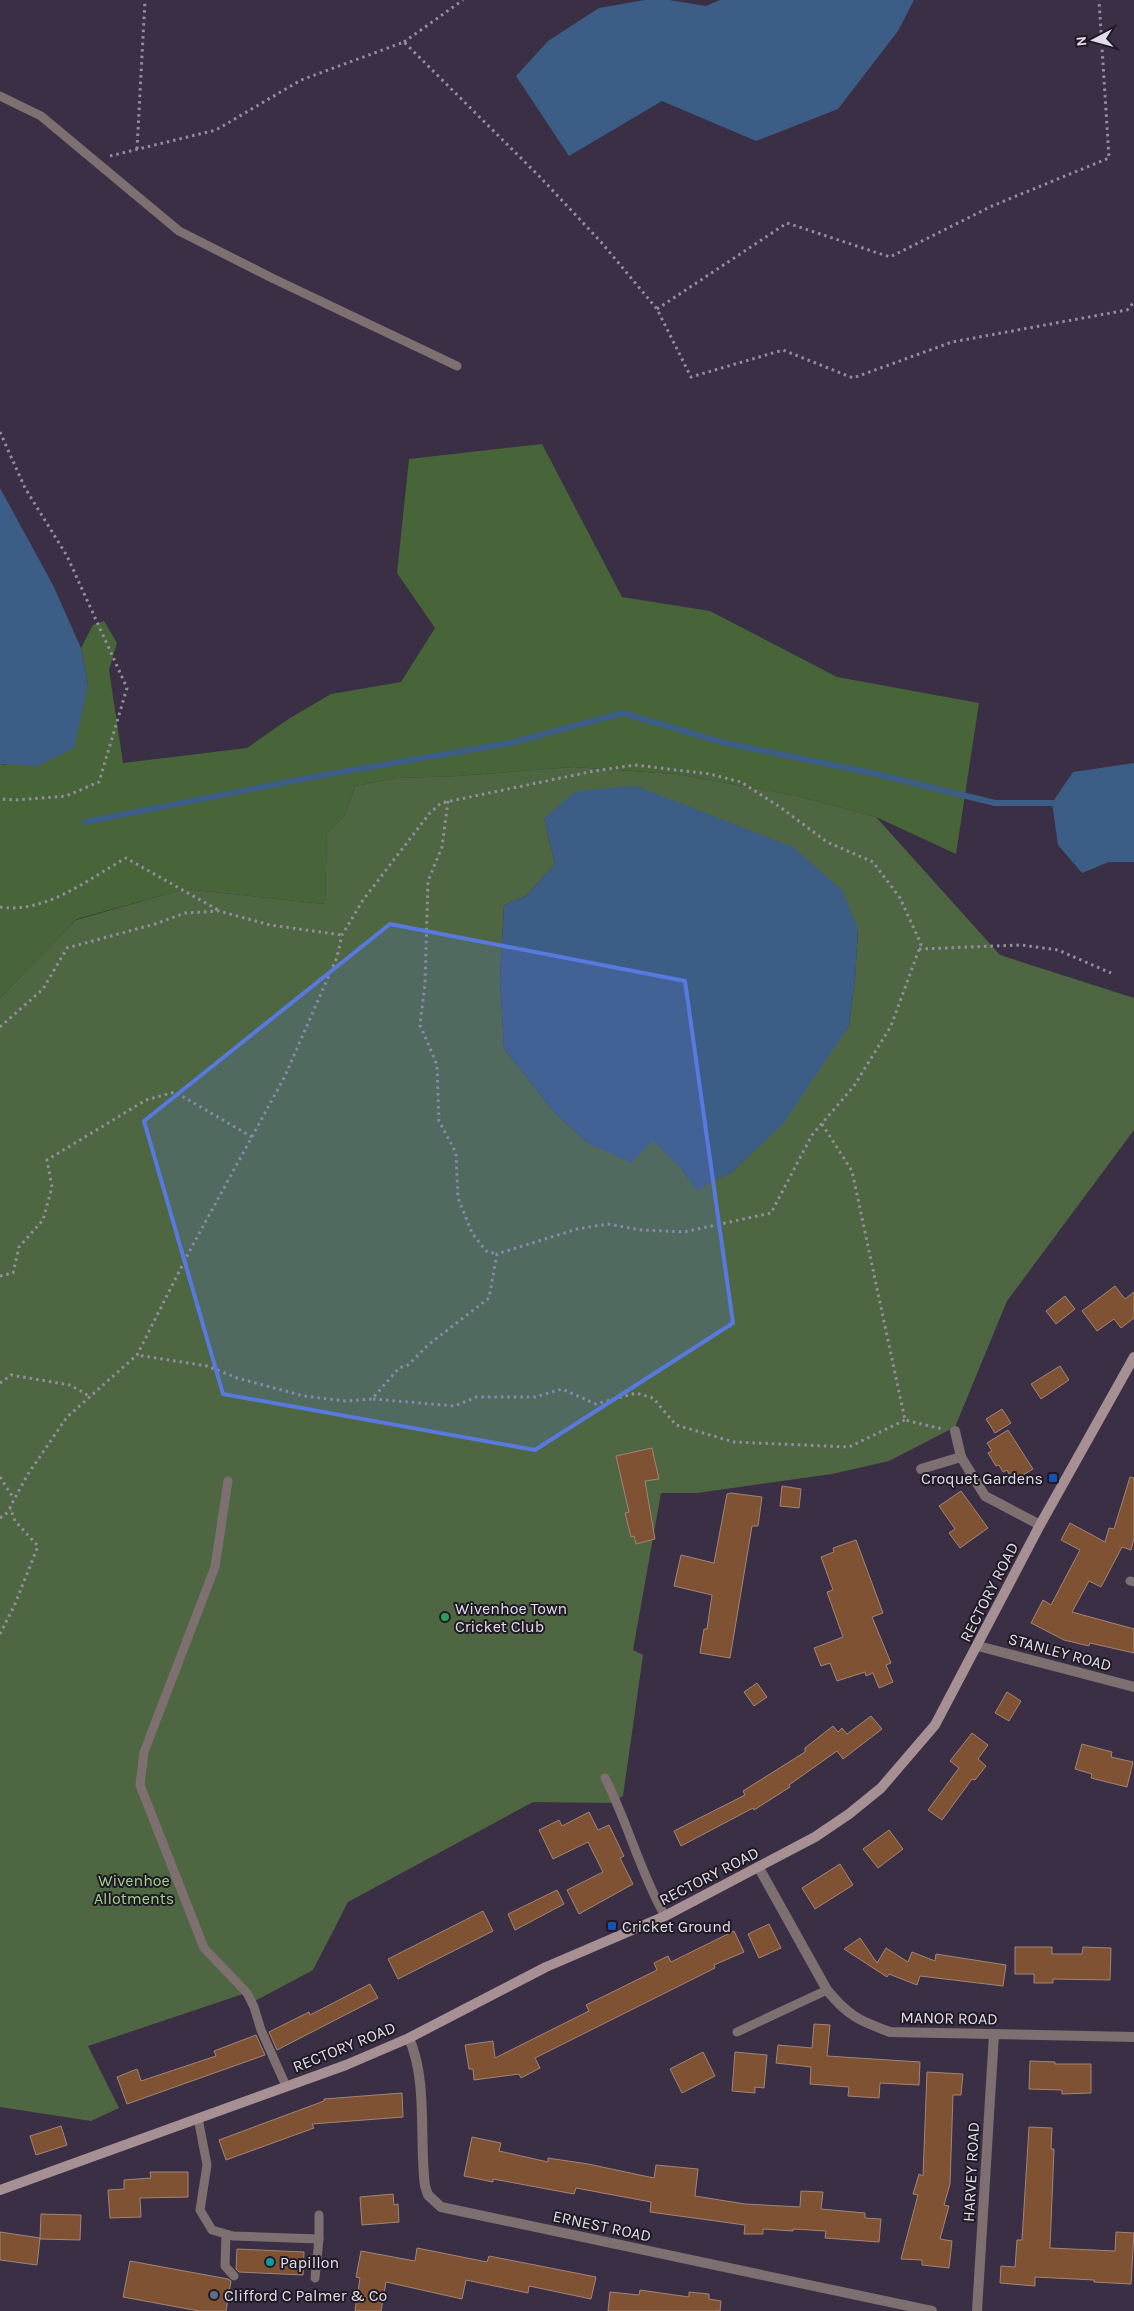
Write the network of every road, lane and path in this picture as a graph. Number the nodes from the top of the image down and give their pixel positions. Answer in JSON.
{"nodes":[{"id":1,"x":145,"y":0,"type":"edge"},
{"id":2,"x":463,"y":0,"type":"edge"},
{"id":3,"x":1099,"y":0,"type":"edge"},
{"id":4,"x":404,"y":42,"type":"junction"},
{"id":5,"x":0,"y":96,"type":"edge"},
{"id":6,"x":137,"y":150,"type":"junction"},
{"id":7,"x":94,"y":160,"type":"junction"},
{"id":8,"x":1134,"y":302,"type":"edge"},
{"id":9,"x":657,"y":309,"type":"junction"},
{"id":10,"x":457,"y":366,"type":"dead end"},
{"id":11,"x":0,"y":432,"type":"edge"},
{"id":12,"x":0,"y":799,"type":"edge"},
{"id":13,"x":448,"y":801,"type":"junction"},
{"id":14,"x":0,"y":907,"type":"edge"},
{"id":15,"x":219,"y":912,"type":"junction"},
{"id":16,"x":342,"y":935,"type":"junction"},
{"id":17,"x":919,"y":949,"type":"junction"},
{"id":18,"x":1111,"y":973,"type":"dead end"},
{"id":19,"x":0,"y":1027,"type":"edge"},
{"id":20,"x":822,"y":1124,"type":"junction"},
{"id":21,"x":252,"y":1137,"type":"junction"},
{"id":22,"x":497,"y":1254,"type":"junction"},
{"id":23,"x":0,"y":1276,"type":"edge"},
{"id":24,"x":137,"y":1355,"type":"junction"},
{"id":25,"x":1133,"y":1363,"type":"edge"},
{"id":26,"x":0,"y":1382,"type":"edge"},
{"id":27,"x":91,"y":1397,"type":"junction"},
{"id":28,"x":372,"y":1399,"type":"junction"},
{"id":29,"x":905,"y":1420,"type":"junction"},
{"id":30,"x":955,"y":1431,"type":"joint"},
{"id":31,"x":962,"y":1457,"type":"junction"},
{"id":32,"x":921,"y":1470,"type":"dead end"},
{"id":33,"x":0,"y":1477,"type":"edge"},
{"id":34,"x":228,"y":1481,"type":"dead end"},
{"id":35,"x":14,"y":1500,"type":"junction"},
{"id":36,"x":11,"y":1510,"type":"junction"},
{"id":37,"x":0,"y":1518,"type":"edge"},
{"id":38,"x":1040,"y":1526,"type":"junction"},
{"id":39,"x":0,"y":1634,"type":"edge"},
{"id":40,"x":978,"y":1646,"type":"junction"},
{"id":41,"x":1134,"y":1687,"type":"edge"},
{"id":42,"x":604,"y":1778,"type":"dead end"},
{"id":43,"x":759,"y":1868,"type":"junction"},
{"id":44,"x":665,"y":1916,"type":"junction"},
{"id":45,"x":827,"y":1990,"type":"junction"},
{"id":46,"x":737,"y":2032,"type":"dead end"},
{"id":47,"x":994,"y":2034,"type":"junction"},
{"id":48,"x":1134,"y":2036,"type":"edge"},
{"id":49,"x":409,"y":2038,"type":"junction"},
{"id":50,"x":286,"y":2086,"type":"junction"},
{"id":51,"x":198,"y":2118,"type":"junction"},
{"id":52,"x":0,"y":2190,"type":"edge"},
{"id":53,"x":319,"y":2215,"type":"dead end"},
{"id":54,"x":226,"y":2235,"type":"junction"},
{"id":55,"x":318,"y":2239,"type":"junction"},
{"id":56,"x":234,"y":2276,"type":"dead end"},
{"id":57,"x":315,"y":2278,"type":"dead end"},
{"id":58,"x":932,"y":2311,"type":"edge"},
{"id":59,"x":977,"y":2311,"type":"edge"}],
"edges":[{"from":1,"to":6,"type":"path"},
{"from":2,"to":4,"type":"path"},
{"from":3,"to":9,"type":"path"},
{"from":4,"to":6,"type":"path"},
{"from":4,"to":9,"type":"path"},
{"from":5,"to":7,"type":"lane"},
{"from":6,"to":7,"type":"path"},
{"from":7,"to":10,"type":"lane"},
{"from":8,"to":9,"type":"path"},
{"from":11,"to":12,"type":"path"},
{"from":13,"to":16,"type":"path"},
{"from":13,"to":17,"type":"path"},
{"from":13,"to":22,"type":"path"},
{"from":14,"to":15,"type":"path"},
{"from":15,"to":16,"type":"path"},
{"from":15,"to":19,"type":"path"},
{"from":16,"to":21,"type":"path"},
{"from":17,"to":18,"type":"path"},
{"from":17,"to":20,"type":"path"},
{"from":20,"to":22,"type":"path"},
{"from":20,"to":29,"type":"path"},
{"from":21,"to":23,"type":"path"},
{"from":21,"to":24,"type":"path"},
{"from":22,"to":28,"type":"path"},
{"from":24,"to":27,"type":"path"},
{"from":24,"to":28,"type":"path"},
{"from":25,"to":38,"type":"street","name":"RECTORY ROAD"},
{"from":26,"to":27,"type":"path"},
{"from":27,"to":35,"type":"path"},
{"from":28,"to":29,"type":"path"},
{"from":29,"to":30,"type":"path"},
{"from":30,"to":31,"type":"street"},
{"from":31,"to":32,"type":"street"},
{"from":31,"to":38,"type":"street"},
{"from":33,"to":35,"type":"path"},
{"from":34,"to":50,"type":"lane"},
{"from":35,"to":36,"type":"path"},
{"from":36,"to":37,"type":"path"},
{"from":36,"to":39,"type":"path"},
{"from":38,"to":40,"type":"street","name":"RECTORY ROAD"},
{"from":40,"to":41,"type":"street","name":"STANLEY ROAD"},
{"from":40,"to":43,"type":"street","name":"RECTORY ROAD"},
{"from":42,"to":44,"type":"lane"},
{"from":43,"to":44,"type":"street","name":"RECTORY ROAD"},
{"from":43,"to":45,"type":"street","name":"MANOR ROAD"},
{"from":44,"to":49,"type":"street","name":"RECTORY ROAD"},
{"from":45,"to":46,"type":"lane"},
{"from":45,"to":47,"type":"street","name":"MANOR ROAD"},
{"from":47,"to":48,"type":"street","name":"MANOR ROAD"},
{"from":47,"to":59,"type":"street","name":"HARVEY ROAD"},
{"from":49,"to":50,"type":"street","name":"RECTORY ROAD"},
{"from":49,"to":58,"type":"street","name":"ERNEST ROAD"},
{"from":50,"to":51,"type":"street","name":"RECTORY ROAD"},
{"from":51,"to":52,"type":"street","name":"RECTORY ROAD"},
{"from":51,"to":54,"type":"lane"},
{"from":53,"to":55,"type":"lane"},
{"from":54,"to":55,"type":"lane"},
{"from":54,"to":56,"type":"lane"},
{"from":55,"to":57,"type":"lane"}]}
